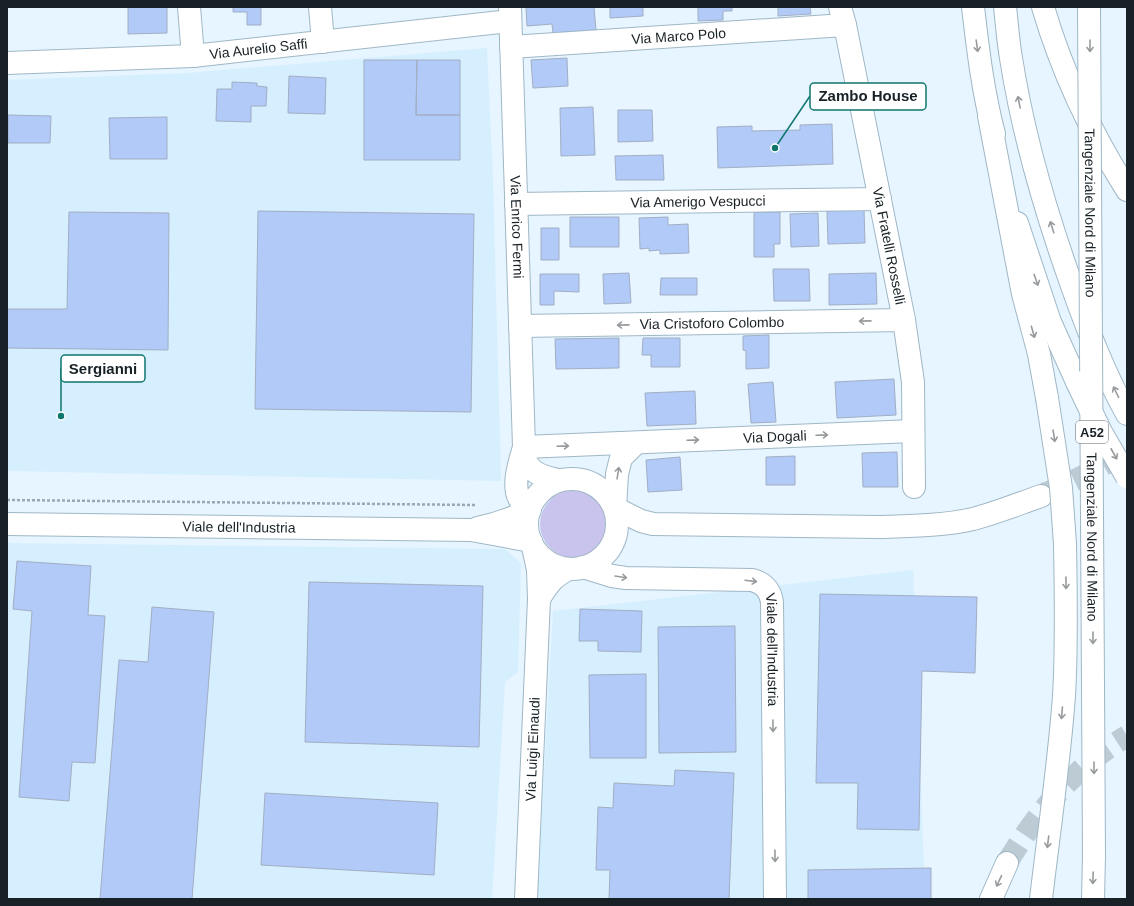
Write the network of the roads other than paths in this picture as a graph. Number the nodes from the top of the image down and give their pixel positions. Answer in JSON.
{"nodes":[{"id":1,"x":189,"y":7,"type":"edge"},
{"id":2,"x":320,"y":7,"type":"edge"},
{"id":3,"x":973,"y":7,"type":"edge"},
{"id":4,"x":1005,"y":7,"type":"edge"},
{"id":5,"x":1043,"y":7,"type":"edge"},
{"id":6,"x":1089,"y":7,"type":"edge"},
{"id":7,"x":510,"y":14,"type":"edge"},
{"id":8,"x":843,"y":16,"type":"edge"},
{"id":9,"x":323,"y":42,"type":"junction"},
{"id":10,"x":511,"y":47,"type":"junction"},
{"id":11,"x":192,"y":56,"type":"junction"},
{"id":12,"x":7,"y":63,"type":"edge"},
{"id":13,"x":989,"y":116,"type":"junction"},
{"id":14,"x":1127,"y":190,"type":"edge"},
{"id":15,"x":880,"y":199,"type":"junction"},
{"id":16,"x":516,"y":204,"type":"junction"},
{"id":17,"x":904,"y":320,"type":"junction"},
{"id":18,"x":520,"y":326,"type":"junction"},
{"id":19,"x":1127,"y":414,"type":"edge"},
{"id":20,"x":913,"y":431,"type":"junction"},
{"id":21,"x":636,"y":443,"type":"junction"},
{"id":22,"x":524,"y":447,"type":"junction"},
{"id":23,"x":1127,"y":477,"type":"edge"},
{"id":24,"x":559,"y":480,"type":"junction"},
{"id":25,"x":914,"y":487,"type":"dead end"},
{"id":26,"x":1041,"y":496,"type":"tunnel mouth"},
{"id":27,"x":615,"y":508,"type":"junction"},
{"id":28,"x":529,"y":511,"type":"junction"},
{"id":29,"x":7,"y":524,"type":"edge"},
{"id":30,"x":653,"y":524,"type":"junction"},
{"id":31,"x":471,"y":530,"type":"junction"},
{"id":32,"x":532,"y":544,"type":"junction"},
{"id":33,"x":612,"y":546,"type":"junction"},
{"id":34,"x":576,"y":568,"type":"junction"},
{"id":35,"x":539,"y":598,"type":"junction"},
{"id":36,"x":1007,"y":864,"type":"tunnel mouth"},
{"id":37,"x":526,"y":899,"type":"edge"},
{"id":38,"x":775,"y":899,"type":"edge"},
{"id":39,"x":992,"y":899,"type":"edge"},
{"id":40,"x":1041,"y":899,"type":"edge"},
{"id":41,"x":1093,"y":899,"type":"edge"}],
"edges":[{"from":1,"to":11,"type":"main road"},
{"from":2,"to":9,"type":"main road"},
{"from":3,"to":13,"type":"main road","one_way":true},
{"from":19,"to":4,"type":"main road","one_way":true},
{"from":5,"to":14,"type":"main road"},
{"from":6,"to":41,"type":"main road","name":"Tangenziale Nord di Milano","number":"A52","one_way":true,"bridge":true},
{"from":7,"to":9,"type":"main road","name":"Via Aurelio Saffi"},
{"from":7,"to":10,"type":"main road","name":"Via Enrico Fermi"},
{"from":8,"to":10,"type":"main road","name":"Via Marco Polo"},
{"from":8,"to":15,"type":"main road","name":"Via Fratelli Rosselli"},
{"from":9,"to":11,"type":"main road","name":"Via Aurelio Saffi"},
{"from":10,"to":16,"type":"main road","name":"Via Enrico Fermi"},
{"from":11,"to":12,"type":"main road","name":"Via Aurelio Saffi"},
{"from":13,"to":23,"type":"main road","one_way":true,"bridge":true},
{"from":13,"to":40,"type":"main road","one_way":true,"bridge":true},
{"from":15,"to":16,"type":"main road","name":"Via Amerigo Vespucci"},
{"from":15,"to":17,"type":"main road","name":"Via Fratelli Rosselli"},
{"from":16,"to":18,"type":"main road","name":"Via Enrico Fermi"},
{"from":17,"to":18,"type":"main road","name":"Via Cristoforo Colombo","one_way":true},
{"from":17,"to":20,"type":"main road","name":"Via Fratelli Rosselli"},
{"from":18,"to":22,"type":"main road","name":"Via Enrico Fermi"},
{"from":21,"to":20,"type":"main road","name":"Via Dogali","one_way":true},
{"from":20,"to":25,"type":"main road","name":"Via Fratelli Rosselli"},
{"from":22,"to":21,"type":"main road","name":"Via Dogali","one_way":true},
{"from":27,"to":21,"type":"main road","one_way":true},
{"from":22,"to":24,"type":"main road","name":"Via Enrico Fermi"},
{"from":22,"to":28,"type":"main road","name":"Via Enrico Fermi"},
{"from":24,"to":27,"type":"main road"},
{"from":24,"to":28,"type":"main road"},
{"from":26,"to":30,"type":"main road"},
{"from":27,"to":30,"type":"main road"},
{"from":27,"to":33,"type":"main road"},
{"from":28,"to":31,"type":"main road","name":"Viale dell'Industria"},
{"from":28,"to":32,"type":"main road"},
{"from":29,"to":31,"type":"main road","name":"Viale dell'Industria"},
{"from":30,"to":33,"type":"main road"},
{"from":31,"to":32,"type":"main road","name":"Viale dell'Industria"},
{"from":32,"to":34,"type":"main road"},
{"from":32,"to":35,"type":"main road","name":"Via Luigi Einaudi"},
{"from":33,"to":34,"type":"main road"},
{"from":34,"to":35,"type":"main road"},
{"from":34,"to":38,"type":"main road","name":"Viale dell'Industria","one_way":true},
{"from":35,"to":37,"type":"main road","name":"Via Luigi Einaudi"},
{"from":36,"to":39,"type":"main road","one_way":true}]}
